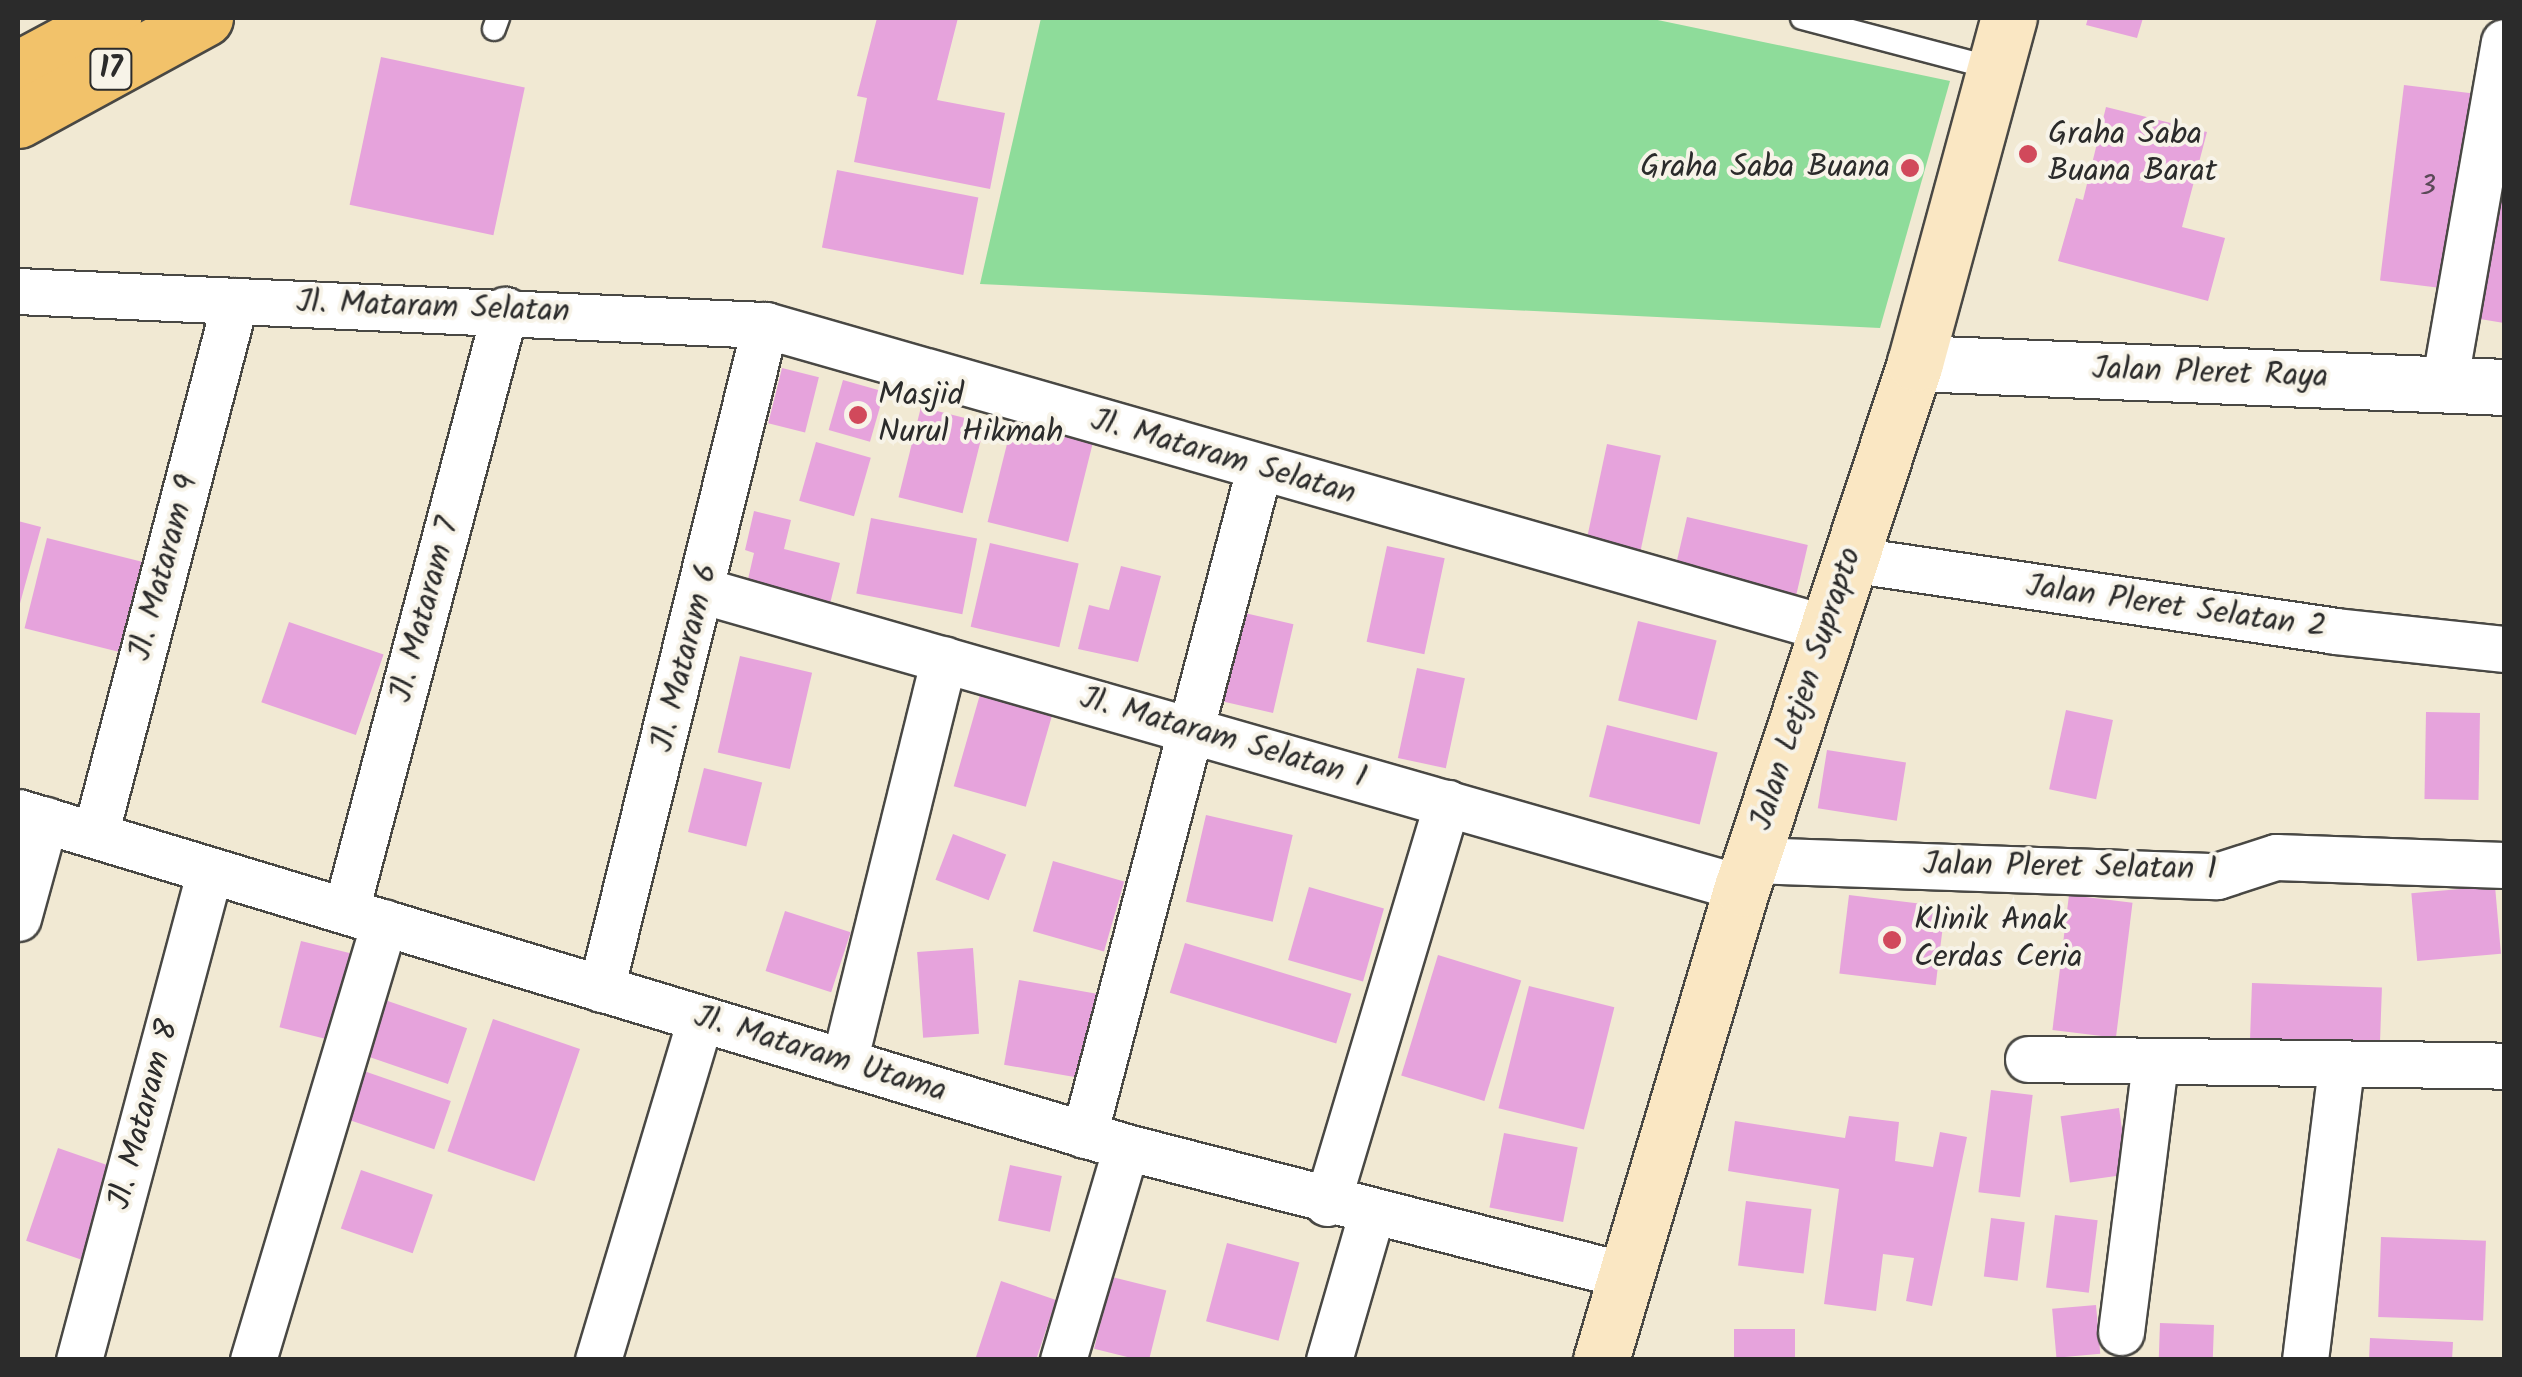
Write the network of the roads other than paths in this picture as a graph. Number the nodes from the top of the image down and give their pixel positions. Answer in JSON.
{"nodes":[{"id":1,"x":113,"y":18,"type":"edge"},
{"id":2,"x":205,"y":18,"type":"edge"},
{"id":3,"x":1802,"y":18,"type":"edge"},
{"id":4,"x":2009,"y":18,"type":"edge"},
{"id":5,"x":2504,"y":42,"type":"edge"},
{"id":6,"x":18,"y":69,"type":"edge"},
{"id":7,"x":1996,"y":69,"type":"junction"},
{"id":8,"x":18,"y":120,"type":"edge"},
{"id":9,"x":18,"y":291,"type":"edge"},
{"id":10,"x":236,"y":300,"type":"junction"},
{"id":11,"x":505,"y":310,"type":"junction"},
{"id":12,"x":765,"y":325,"type":"junction"},
{"id":13,"x":1915,"y":362,"type":"junction"},
{"id":14,"x":2444,"y":385,"type":"junction"},
{"id":15,"x":2504,"y":388,"type":"edge"},
{"id":16,"x":1259,"y":469,"type":"junction"},
{"id":17,"x":1849,"y":559,"type":"junction"},
{"id":18,"x":704,"y":591,"type":"junction"},
{"id":19,"x":1826,"y":628,"type":"junction"},
{"id":20,"x":2504,"y":649,"type":"edge"},
{"id":21,"x":944,"y":659,"type":"junction"},
{"id":22,"x":1190,"y":730,"type":"junction"},
{"id":23,"x":1447,"y":804,"type":"junction"},
{"id":24,"x":31,"y":816,"type":"edge"},
{"id":25,"x":95,"y":834,"type":"junction"},
{"id":26,"x":2504,"y":866,"type":"edge"},
{"id":27,"x":210,"y":870,"type":"junction"},
{"id":28,"x":1747,"y":874,"type":"junction"},
{"id":29,"x":365,"y":916,"type":"junction"},
{"id":30,"x":18,"y":918,"type":"edge"},
{"id":31,"x":601,"y":989,"type":"junction"},
{"id":32,"x":700,"y":1018,"type":"junction"},
{"id":33,"x":2028,"y":1058,"type":"dead end"},
{"id":34,"x":844,"y":1062,"type":"junction"},
{"id":35,"x":2155,"y":1063,"type":"junction"},
{"id":36,"x":2341,"y":1065,"type":"junction"},
{"id":37,"x":2504,"y":1066,"type":"edge"},
{"id":38,"x":1105,"y":1141,"type":"junction"},
{"id":39,"x":1327,"y":1203,"type":"junction"},
{"id":40,"x":1372,"y":1215,"type":"junction"},
{"id":41,"x":1628,"y":1276,"type":"junction"},
{"id":42,"x":2121,"y":1332,"type":"dead end"},
{"id":43,"x":80,"y":1360,"type":"edge"},
{"id":44,"x":253,"y":1360,"type":"edge"},
{"id":45,"x":598,"y":1360,"type":"edge"},
{"id":46,"x":1063,"y":1360,"type":"edge"},
{"id":47,"x":1330,"y":1360,"type":"edge"},
{"id":48,"x":1601,"y":1360,"type":"edge"},
{"id":49,"x":2305,"y":1360,"type":"edge"}],
"edges":[{"from":1,"to":6,"type":"highway","number":"17"},
{"from":2,"to":8,"type":"highway","number":"17"},
{"from":3,"to":7,"type":"lane"},
{"from":4,"to":7,"type":"main road","name":"Jalan Letjen Suprapto"},
{"from":5,"to":14,"type":"street"},
{"from":7,"to":13,"type":"main road","name":"Jalan Letjen Suprapto"},
{"from":9,"to":10,"type":"street","name":"Jl. Mataram Selatan"},
{"from":10,"to":11,"type":"street","name":"Jl. Mataram Selatan"},
{"from":10,"to":25,"type":"street","name":"Jl. Mataram 9"},
{"from":11,"to":12,"type":"street","name":"Jl. Mataram Selatan"},
{"from":11,"to":29,"type":"street","name":"Jl. Mataram 7"},
{"from":12,"to":16,"type":"street","name":"Jl. Mataram Selatan"},
{"from":12,"to":18,"type":"street","name":"Jl. Mataram 6"},
{"from":13,"to":14,"type":"street","name":"Jalan Pleret Raya"},
{"from":13,"to":17,"type":"main road","name":"Jalan Letjen Suprapto"},
{"from":14,"to":15,"type":"street","name":"Jalan Pleret Raya"},
{"from":16,"to":19,"type":"street","name":"Jl. Mataram Selatan"},
{"from":16,"to":22,"type":"street"},
{"from":17,"to":19,"type":"main road","name":"Jalan Letjen Suprapto"},
{"from":17,"to":20,"type":"street","name":"Jalan Pleret Selatan 2"},
{"from":18,"to":21,"type":"street","name":"Jl. Mataram Selatan 1"},
{"from":18,"to":31,"type":"street","name":"Jl. Mataram 6"},
{"from":19,"to":28,"type":"main road","name":"Jalan Letjen Suprapto"},
{"from":21,"to":22,"type":"street","name":"Jl. Mataram Selatan 1"},
{"from":21,"to":34,"type":"street"},
{"from":22,"to":23,"type":"street","name":"Jl. Mataram Selatan 1"},
{"from":22,"to":38,"type":"street"},
{"from":23,"to":28,"type":"street","name":"Jl. Mataram Selatan 1"},
{"from":23,"to":39,"type":"street"},
{"from":24,"to":25,"type":"street","name":"Jl. Mataram Utama"},
{"from":24,"to":30,"type":"street"},
{"from":25,"to":27,"type":"street","name":"Jl. Mataram Utama"},
{"from":26,"to":28,"type":"street","name":"Jalan Pleret Selatan 1"},
{"from":27,"to":29,"type":"street","name":"Jl. Mataram Utama"},
{"from":27,"to":43,"type":"street","name":"Jl. Mataram 8"},
{"from":28,"to":41,"type":"main road","name":"Jalan Letjen Suprapto"},
{"from":29,"to":31,"type":"street","name":"Jl. Mataram Utama"},
{"from":29,"to":44,"type":"street","name":"Jl. Mataram 7"},
{"from":31,"to":32,"type":"street","name":"Jl. Mataram Utama"},
{"from":32,"to":34,"type":"street","name":"Jl. Mataram Utama"},
{"from":32,"to":45,"type":"street"},
{"from":33,"to":35,"type":"street"},
{"from":34,"to":38,"type":"street","name":"Jl. Mataram Utama"},
{"from":35,"to":36,"type":"street"},
{"from":35,"to":42,"type":"street"},
{"from":36,"to":37,"type":"street"},
{"from":36,"to":49,"type":"street"},
{"from":38,"to":39,"type":"street","name":"Jl. Mataram Utama"},
{"from":38,"to":46,"type":"street"},
{"from":39,"to":40,"type":"street","name":"Jl. Mataram Utama"},
{"from":40,"to":41,"type":"street","name":"Jl. Mataram Utama"},
{"from":40,"to":47,"type":"street"},
{"from":41,"to":48,"type":"main road","name":"Jalan Letjen Suprapto"}]}
